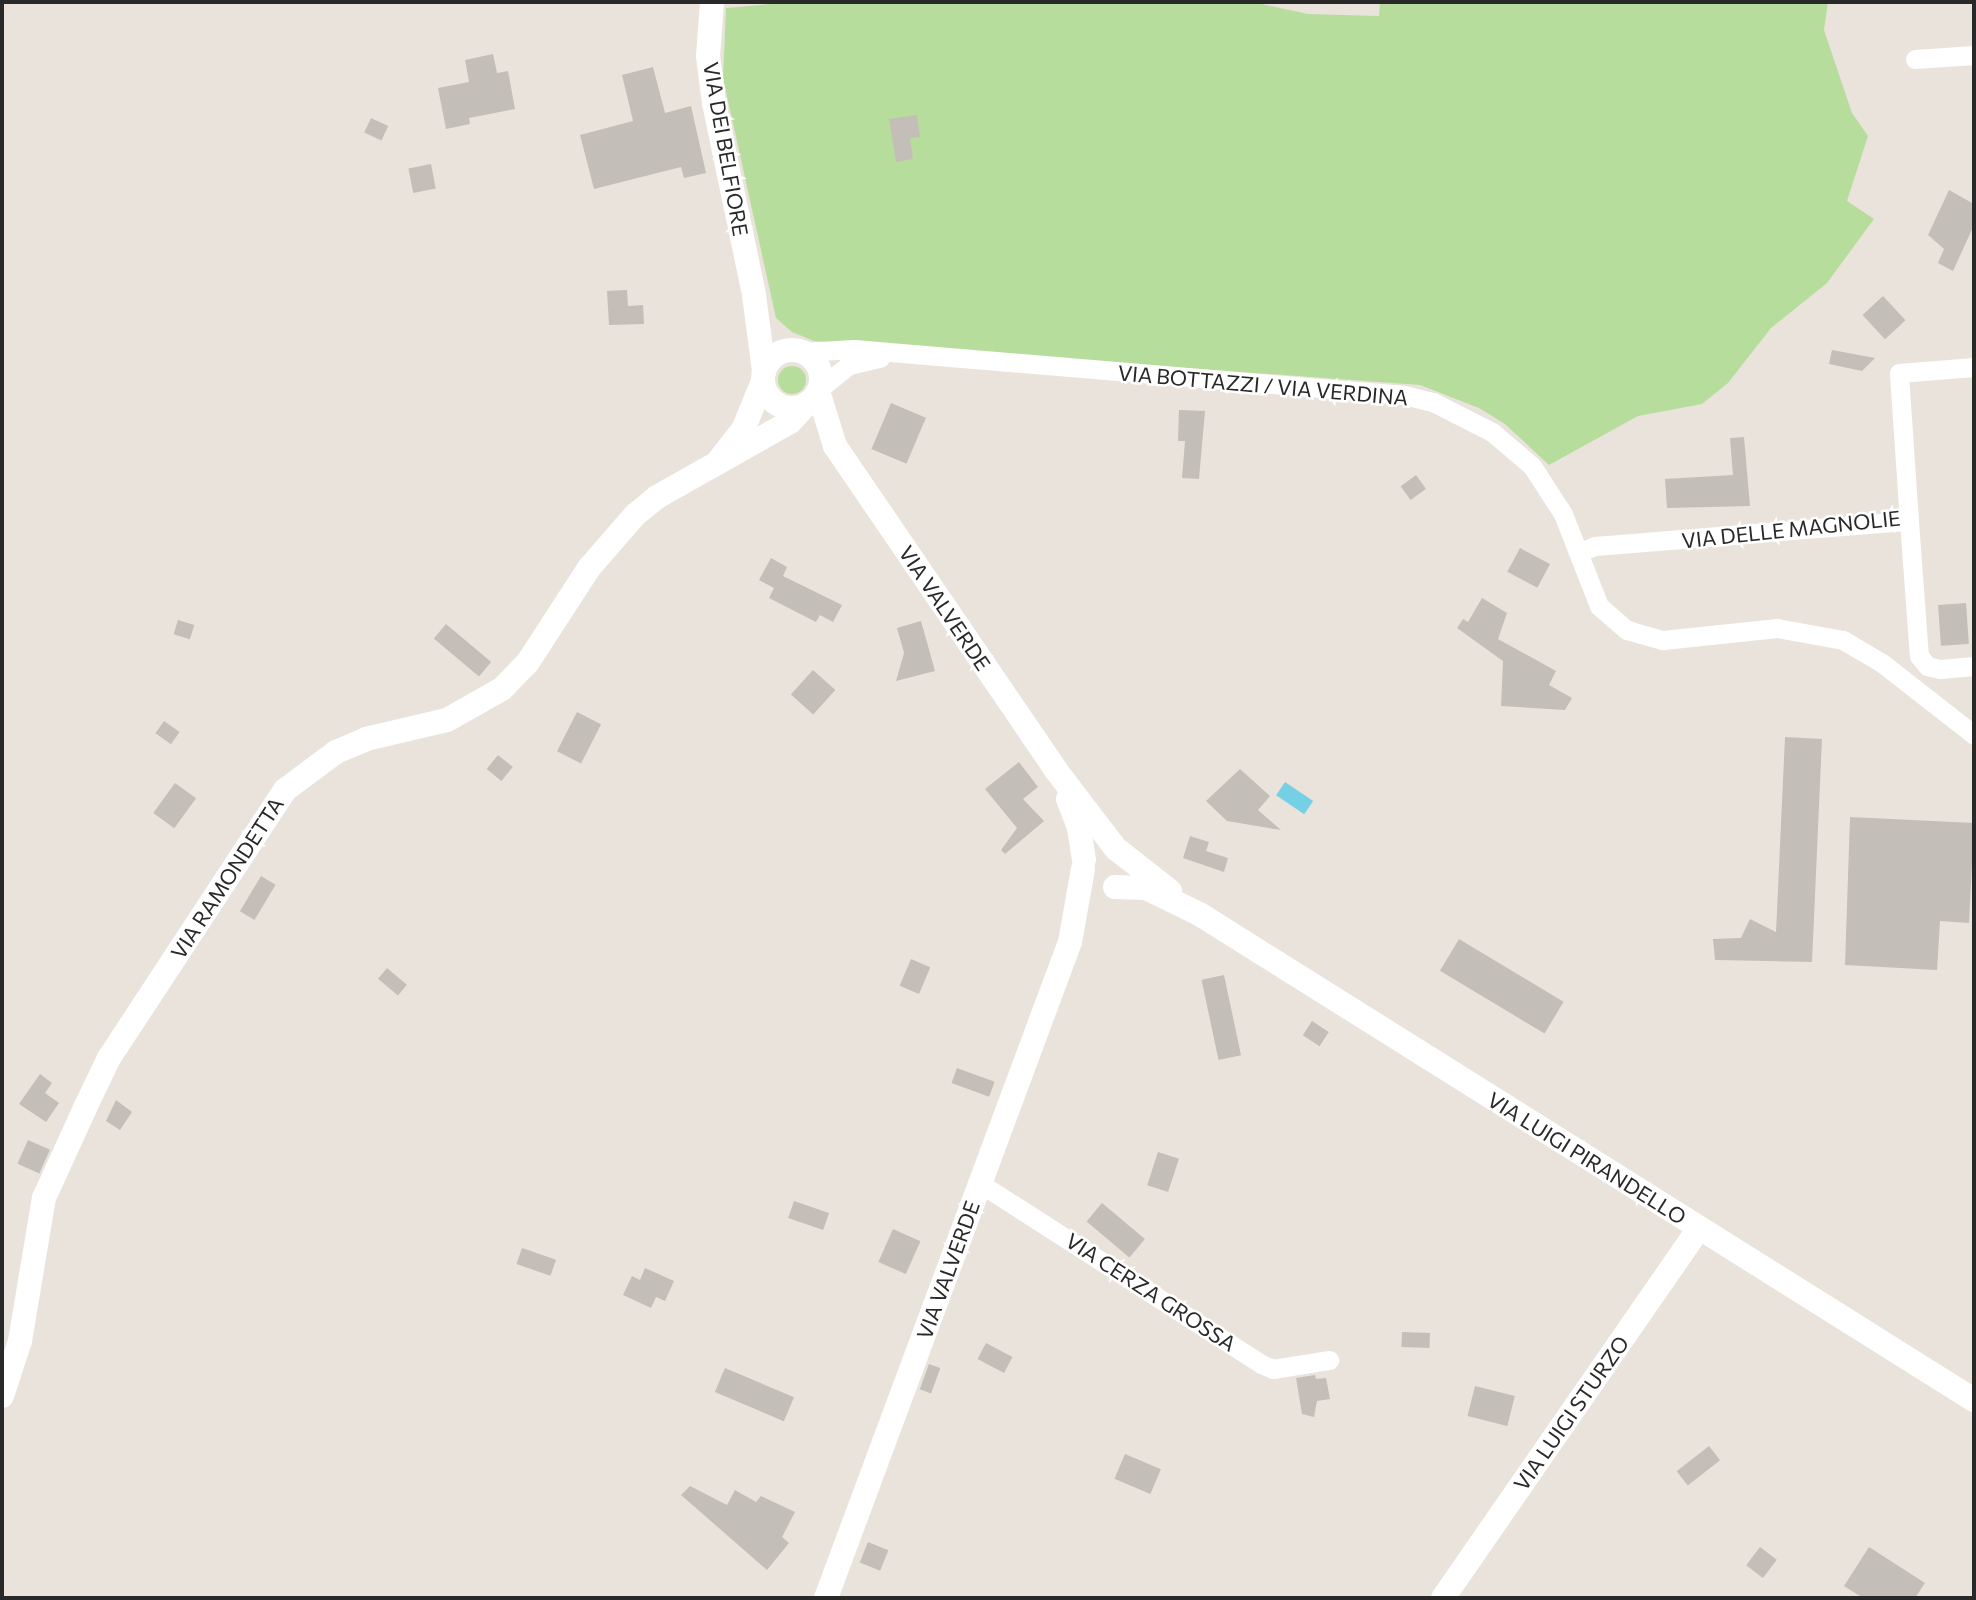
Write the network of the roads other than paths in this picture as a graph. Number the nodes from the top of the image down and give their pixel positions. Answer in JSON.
{"nodes":[{"id":1,"x":712,"y":2,"type":"edge"},
{"id":2,"x":1974,"y":55,"type":"edge"},
{"id":3,"x":1915,"y":59,"type":"dead end"},
{"id":4,"x":754,"y":295,"type":"junction"},
{"id":5,"x":800,"y":351,"type":"junction"},
{"id":6,"x":902,"y":355,"type":"junction"},
{"id":7,"x":1974,"y":367,"type":"edge"},
{"id":8,"x":763,"y":376,"type":"junction"},
{"id":9,"x":804,"y":400,"type":"junction"},
{"id":10,"x":710,"y":470,"type":"junction"},
{"id":11,"x":1909,"y":521,"type":"junction"},
{"id":12,"x":1580,"y":552,"type":"junction"},
{"id":13,"x":1974,"y":666,"type":"edge"},
{"id":14,"x":1974,"y":735,"type":"edge"},
{"id":15,"x":1055,"y":769,"type":"junction"},
{"id":16,"x":1117,"y":850,"type":"junction"},
{"id":17,"x":1084,"y":865,"type":"junction"},
{"id":18,"x":1111,"y":888,"type":"junction"},
{"id":19,"x":1201,"y":915,"type":"junction"},
{"id":20,"x":1069,"y":942,"type":"junction"},
{"id":21,"x":981,"y":1184,"type":"junction"},
{"id":22,"x":1699,"y":1228,"type":"junction"},
{"id":23,"x":1329,"y":1360,"type":"dead end"},
{"id":24,"x":2,"y":1396,"type":"edge"},
{"id":25,"x":1974,"y":1400,"type":"edge"},
{"id":26,"x":826,"y":1598,"type":"edge"},
{"id":27,"x":1443,"y":1598,"type":"edge"}],
"edges":[{"from":1,"to":4,"type":"street","name":"VIA DEI BELFIORE"},
{"from":2,"to":3,"type":"street"},
{"from":4,"to":5,"type":"street"},
{"from":4,"to":8,"type":"street"},
{"from":5,"to":6,"type":"street"},
{"from":5,"to":8,"type":"street"},
{"from":5,"to":9,"type":"street"},
{"from":6,"to":9,"type":"street"},
{"from":6,"to":12,"type":"street","name":"VIA BOTTAZZI / VIA VERDINA"},
{"from":7,"to":11,"type":"street","name":"VIA DELLE MAGNOLIE"},
{"from":8,"to":9,"type":"street"},
{"from":8,"to":10,"type":"street"},
{"from":9,"to":10,"type":"street","name":"VIA RAMONDETTA"},
{"from":9,"to":15,"type":"street","name":"VIA VALVERDE"},
{"from":10,"to":24,"type":"street","name":"VIA RAMONDETTA"},
{"from":11,"to":12,"type":"street","name":"VIA DELLE MAGNOLIE"},
{"from":11,"to":13,"type":"street"},
{"from":12,"to":14,"type":"street","name":"VIA BOTTAZZI / VIA VERDINA"},
{"from":15,"to":16,"type":"street"},
{"from":15,"to":17,"type":"street"},
{"from":16,"to":17,"type":"street"},
{"from":16,"to":18,"type":"street"},
{"from":16,"to":19,"type":"street"},
{"from":17,"to":18,"type":"street"},
{"from":17,"to":20,"type":"street"},
{"from":18,"to":19,"type":"street"},
{"from":18,"to":20,"type":"street"},
{"from":19,"to":22,"type":"street","name":"VIA LUIGI PIRANDELLO"},
{"from":20,"to":21,"type":"street","name":"VIA VALVERDE"},
{"from":21,"to":23,"type":"street","name":"VIA CERZA GROSSA"},
{"from":21,"to":26,"type":"street","name":"VIA VALVERDE"},
{"from":22,"to":25,"type":"street","name":"VIA LUIGI PIRANDELLO"},
{"from":22,"to":27,"type":"street","name":"VIA LUIGI STURZO"}]}
